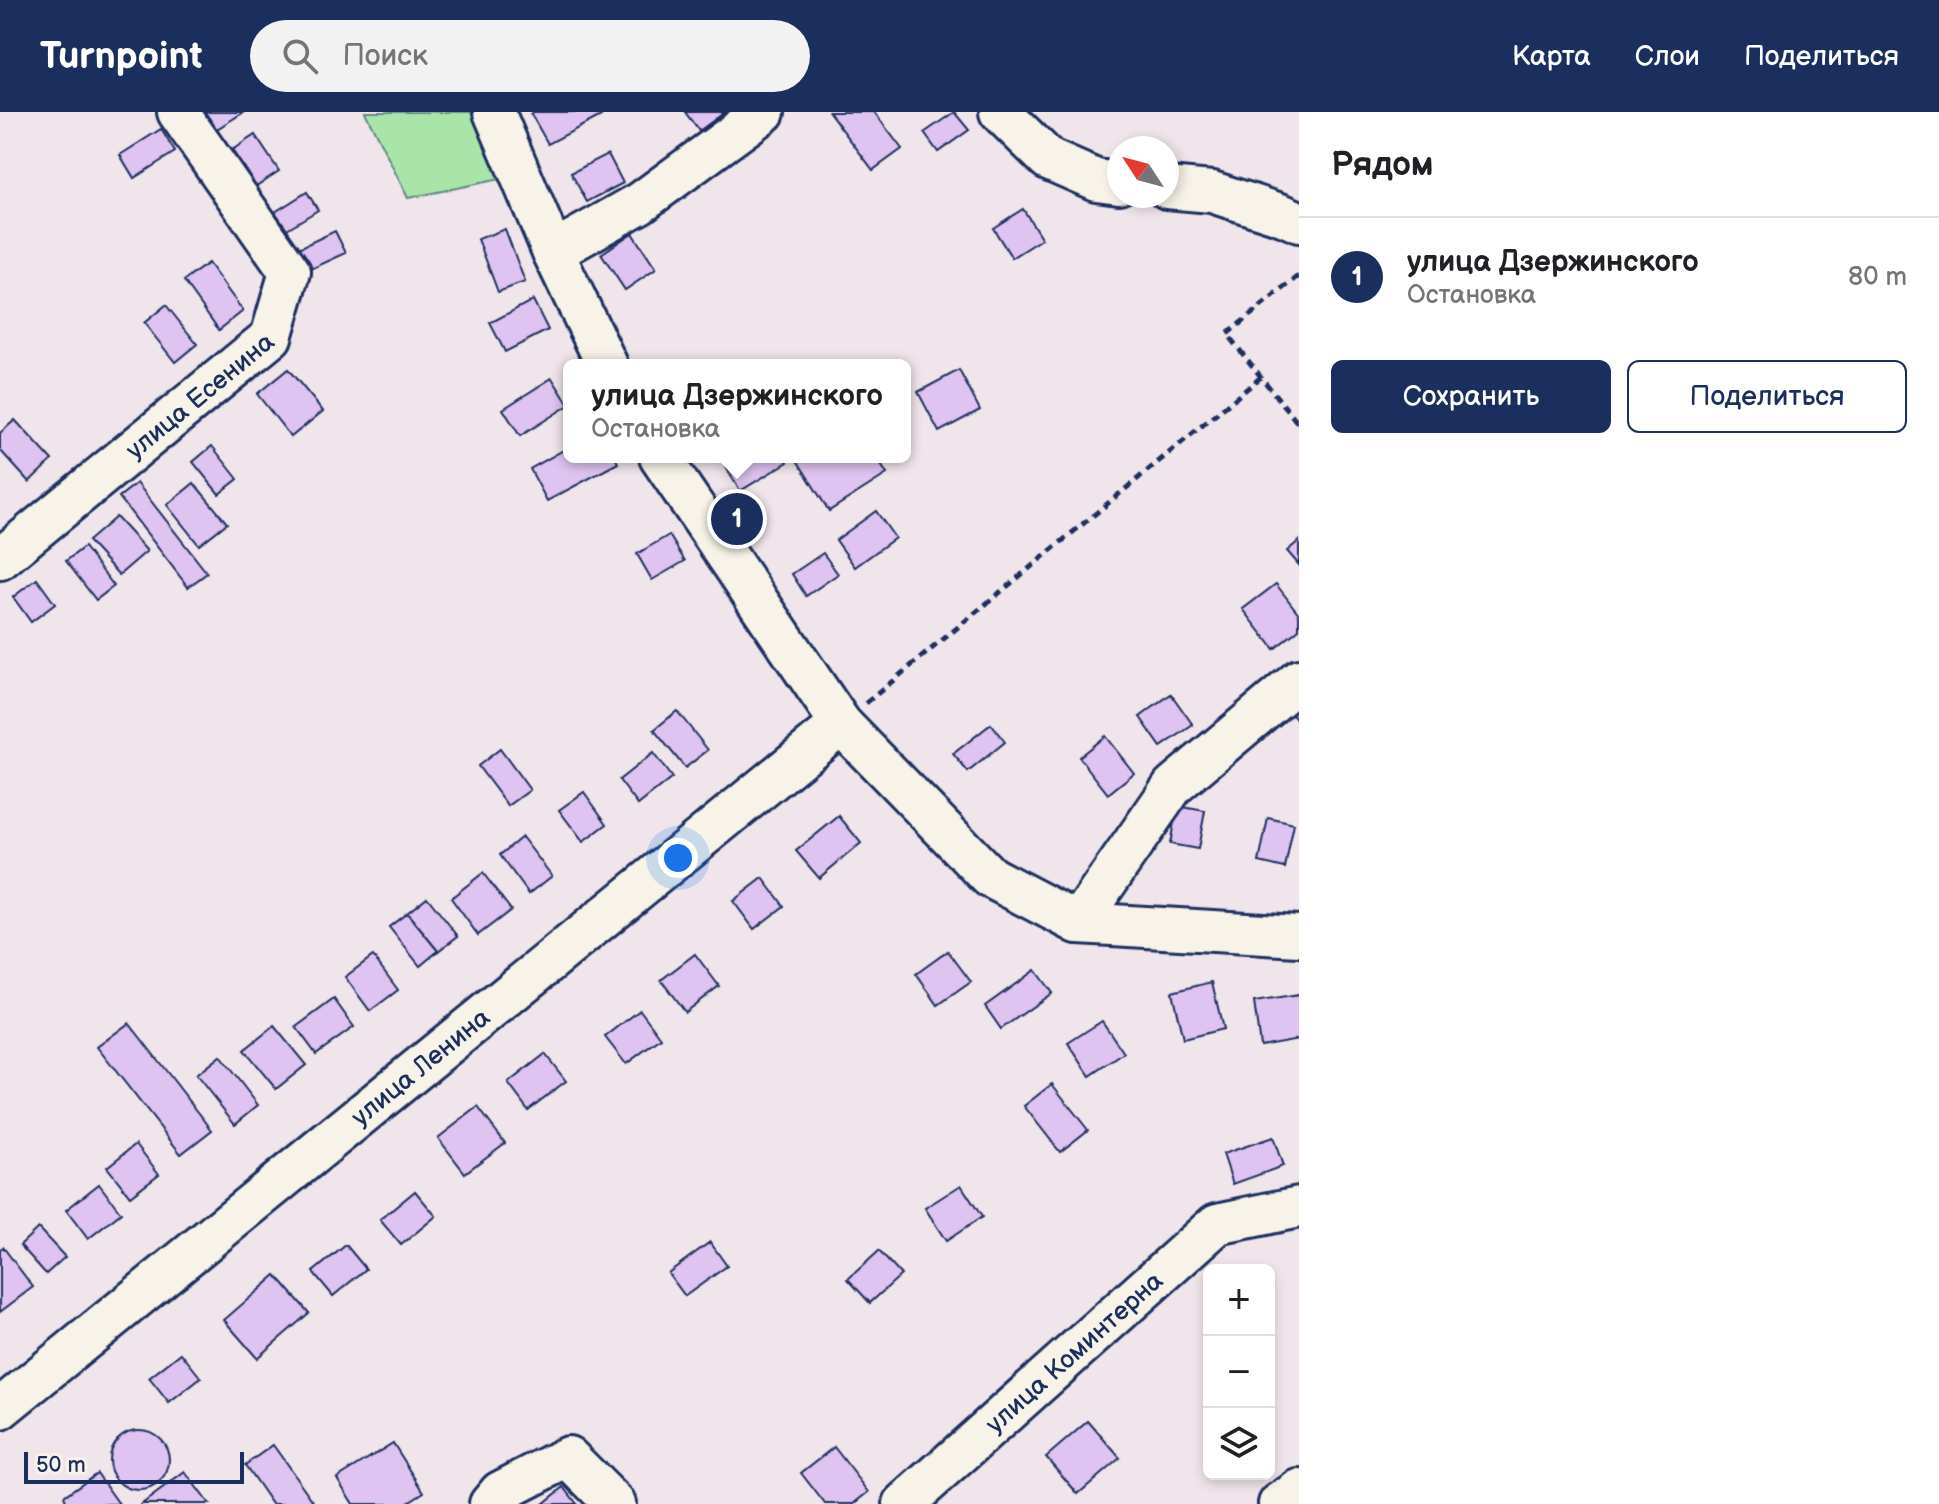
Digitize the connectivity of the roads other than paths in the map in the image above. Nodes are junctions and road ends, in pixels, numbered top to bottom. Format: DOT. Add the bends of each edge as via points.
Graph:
graph roads {
  1 [pos="178,112"];
  2 [pos="494,112"];
  3 [pos="764,112"];
  4 [pos="1000,112"];
  5 [pos="1107,181"];
  6 [pos="1179,189"];
  7 [pos="1299,222"];
  8 [pos="553,252"];
  9 [pos="604,359"];
  10 [pos="664,463"];
  11 [pos="0,559"];
  12 [pos="1299,680"];
  13 [pos="841,724"];
  14 [pos="1078,923"];
  15 [pos="1299,936"];
  16 [pos="1299,1207"];
  17 [pos="0,1409"];
  18 [pos="1299,1490"];
  19 [pos="490,1504"];
  20 [pos="615,1504"];
  21 [pos="904,1504"];
  22 [pos="1279,1504"];
  1 -- 11 [label="street, улица Есенина" via="290,272 271,337"];
  2 -- 8 [label="street"];
  3 -- 8 [label="street" via="640,203"];
  4 -- 5 [label="street" via="1048,159"];
  6 -- 7 [label="street" via="1212,192"];
  8 -- 9 [label="street"];
  10 -- 13 [label="street"];
  12 -- 14 [label="street" via="1173,786"];
  13 -- 14 [label="street" via="990,877"];
  13 -- 17 [label="street, улица Ленина"];
  14 -- 15 [label="street"];
  16 -- 21 [label="street, улица Коминтерна" via="1217,1224"];
  18 -- 22 [label="street"];
  19 -- 20 [label="street" via="500,1492 568,1457"];
}
